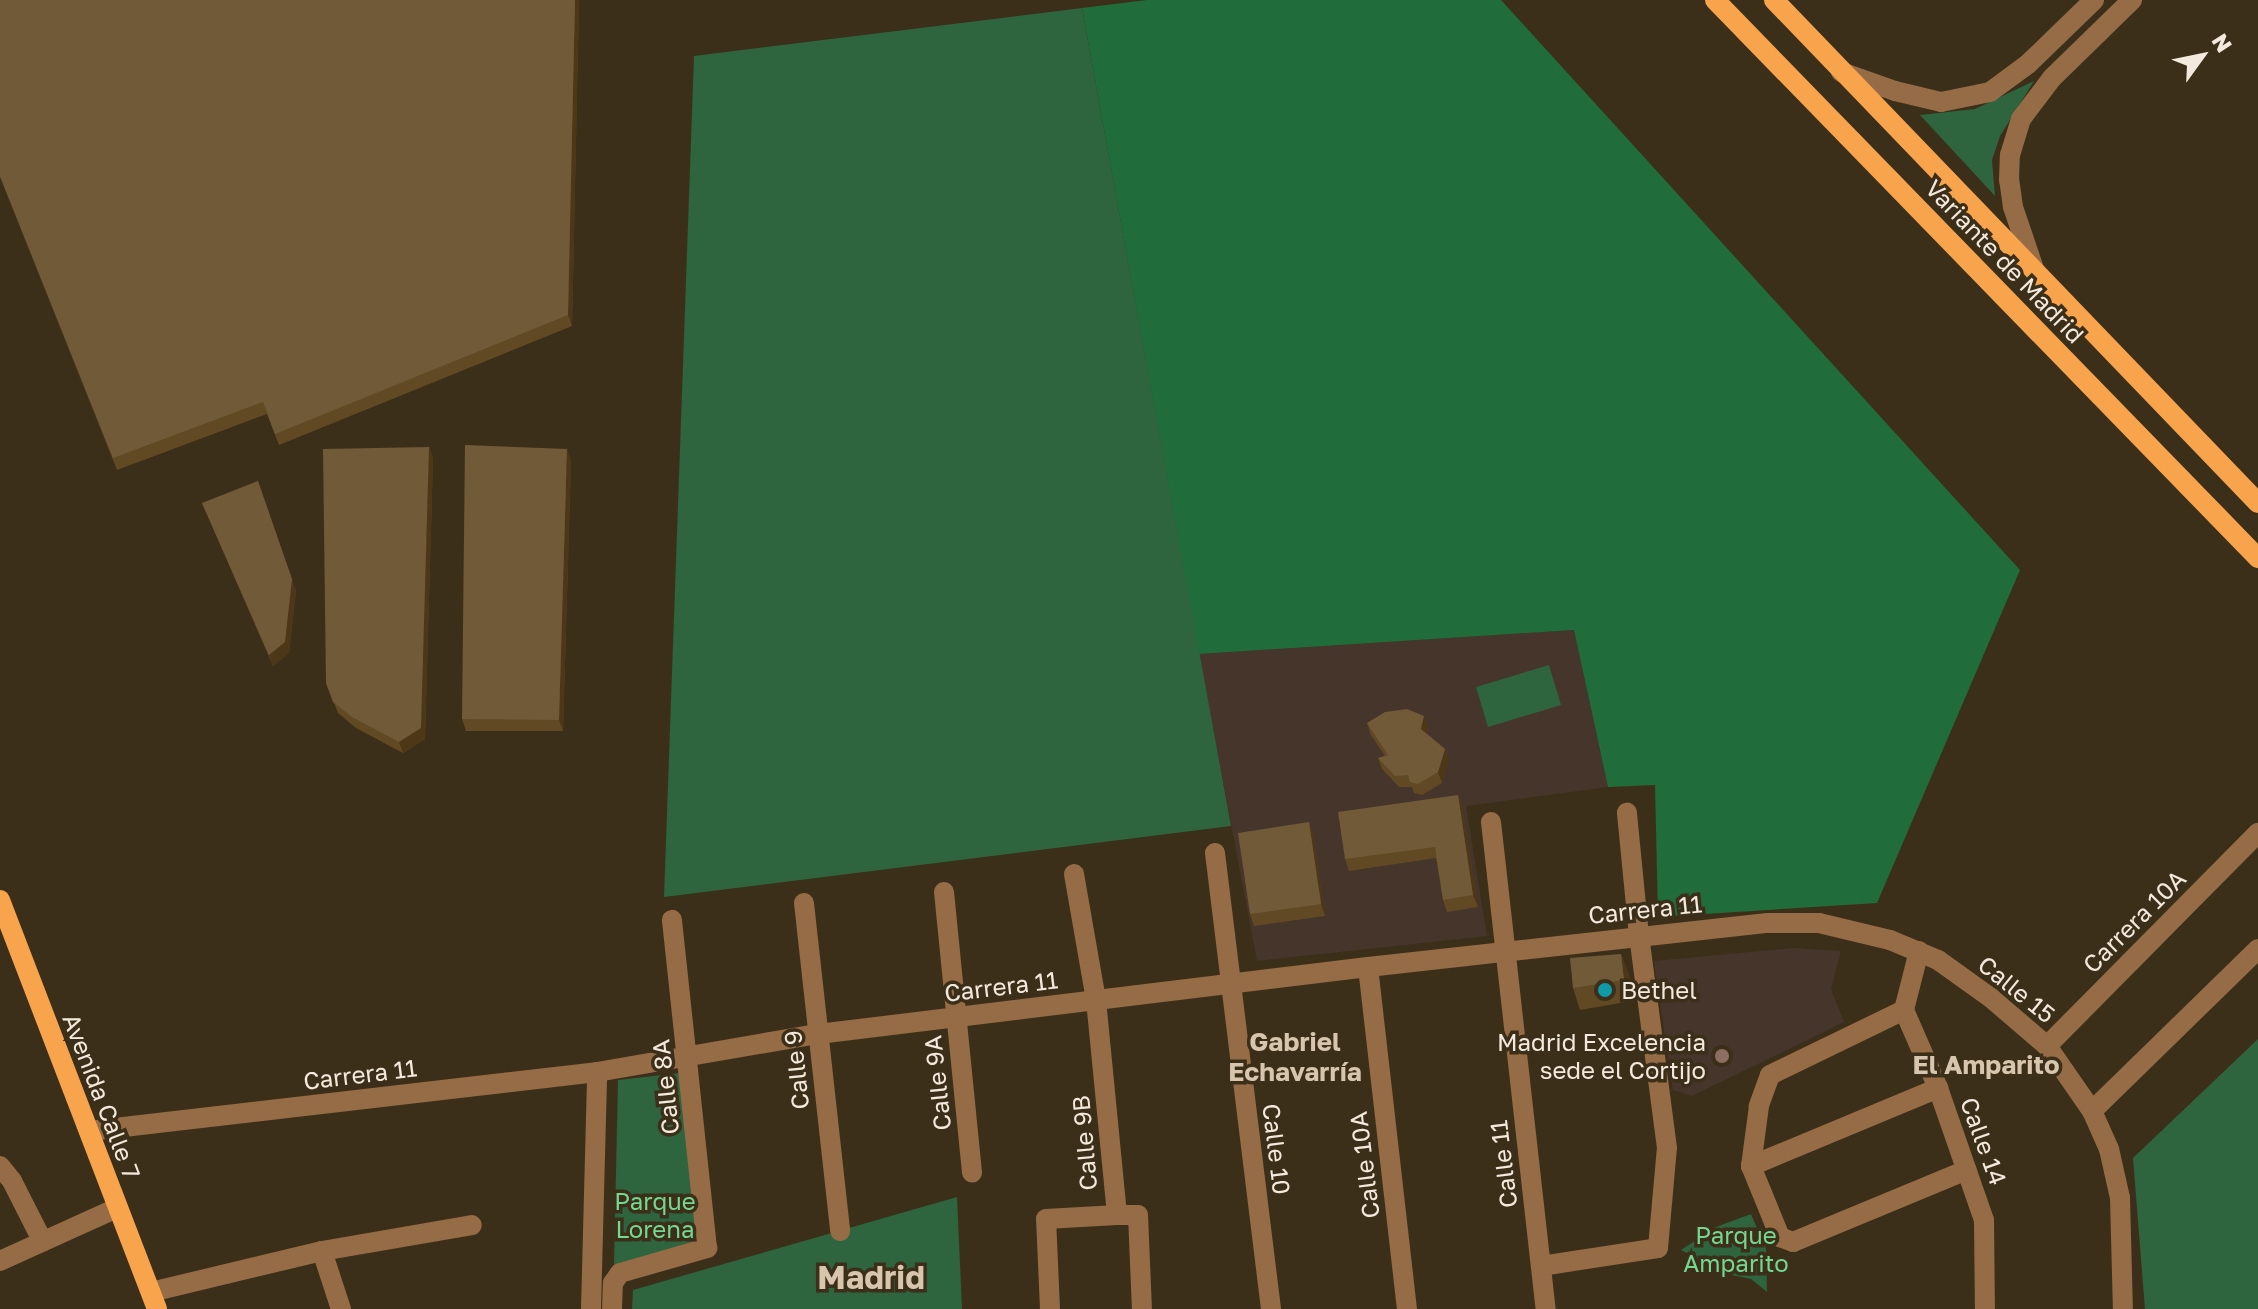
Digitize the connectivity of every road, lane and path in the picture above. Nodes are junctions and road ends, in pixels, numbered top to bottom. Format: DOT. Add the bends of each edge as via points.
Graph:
graph roads {
  1 [pos="1715,0"];
  2 [pos="1774,0"];
  3 [pos="2094,0"];
  4 [pos="2132,0"];
  5 [pos="1841,72"];
  6 [pos="2035,272"];
  7 [pos="2258,503"];
  8 [pos="2258,558"];
  9 [pos="1627,813"];
  10 [pos="1491,822"];
  11 [pos="2258,833"];
  12 [pos="1215,853"];
  13 [pos="1074,874"];
  14 [pos="944,892"];
  15 [pos="0,900"];
  16 [pos="804,903"];
  17 [pos="672,920"];
  18 [pos="1639,936"];
  19 [pos="2258,949"];
  20 [pos="1504,951"];
  21 [pos="1919,951"];
  22 [pos="1368,967"];
  23 [pos="1230,984"];
  24 [pos="1096,1000"];
  25 [pos="1904,1010"];
  26 [pos="957,1018"];
  27 [pos="818,1034"];
  28 [pos="2047,1046"];
  29 [pos="689,1058"];
  30 [pos="597,1072"];
  31 [pos="1938,1088"];
  32 [pos="2092,1111"];
  33 [pos="89,1131"];
  34 [pos="0,1166"];
  35 [pos="1751,1166"];
  36 [pos="1967,1170"];
  37 [pos="972,1173"];
  38 [pos="117,1208"];
  39 [pos="1117,1215"];
  40 [pos="472,1225"];
  41 [pos="840,1231"];
  42 [pos="43,1242"];
  43 [pos="322,1251"];
  44 [pos="0,1261"];
  45 [pos="1541,1266"];
  46 [pos="154,1301"];
  47 [pos="341,1309"];
  48 [pos="591,1309"];
  49 [pos="612,1309"];
  50 [pos="1050,1309"];
  51 [pos="1142,1309"];
  52 [pos="1271,1309"];
  53 [pos="1407,1309"];
  54 [pos="1546,1309"];
  55 [pos="1985,1309"];
  56 [pos="2123,1309"];
  1 -- 8 [label="main road, Variante de Madrid"];
  2 -- 5 [label="main road, Variante de Madrid"];
  3 -- 5 [label="street" via="2028,64 1990,92 1941,102"];
  4 -- 6 [label="street" via="2052,78 2021,119 2009,180"];
  5 -- 6 [label="main road, Variante de Madrid"];
  6 -- 7 [label="main road, Variante de Madrid"];
  9 -- 18 [label="street"];
  10 -- 20 [label="street, Calle 11"];
  11 -- 28 [label="street, Carrera 10A"];
  12 -- 23 [label="street, Calle 10"];
  13 -- 24 [label="street, Calle 9B"];
  14 -- 26 [label="street, Calle 9A"];
  15 -- 33 [label="main road, Avenida Calle 7"];
  16 -- 27 [label="street, Calle 9"];
  17 -- 29 [label="street, Calle 8A"];
  18 -- 20 [label="street, Carrera 11"];
  18 -- 21 [label="street, Carrera 11" via="1819,923"];
  18 -- 45 [label="street" via="1667,1148 1658,1248"];
  19 -- 32 [label="street"];
  20 -- 22 [label="street, Carrera 11"];
  20 -- 45 [label="street, Calle 11"];
  21 -- 25 [label="street"];
  21 -- 28 [label="street, Calle 15" via="1991,998"];
  22 -- 23 [label="street, Carrera 11"];
  22 -- 53 [label="street, Calle 10A"];
  23 -- 24 [label="street, Carrera 11"];
  23 -- 52 [label="street, Calle 10"];
  24 -- 26 [label="street, Carrera 11"];
  24 -- 39 [label="street, Calle 9B"];
  25 -- 31 [label="street, Calle 14"];
  25 -- 35 [label="street" via="1770,1075 1756,1117"];
  26 -- 27 [label="street, Carrera 11"];
  26 -- 37 [label="street, Calle 9A"];
  27 -- 29 [label="street, Carrera 11"];
  27 -- 41 [label="street, Calle 9"];
  28 -- 32 [label="street, Calle 15"];
  29 -- 30 [label="street, Carrera 11"];
  29 -- 49 [label="street, Calle 8A" via="707,1248 620,1273 613,1283"];
  30 -- 33 [label="street, Carrera 11"];
  30 -- 48 [label="street"];
  31 -- 35 [label="street"];
  31 -- 36 [label="street, Calle 14"];
  32 -- 56 [label="street, Calle 15" via="2109,1149 2120,1198"];
  33 -- 38 [label="main road, Avenida Calle 7"];
  34 -- 42 [label="street"];
  35 -- 36 [label="street" via="1780,1237 1793,1242"];
  36 -- 55 [label="street, Calle 14" via="1984,1220"];
  38 -- 42 [label="street"];
  38 -- 46 [label="main road, Avenida Calle 7"];
  39 -- 50 [label="street" via="1046,1219"];
  39 -- 51 [label="street, Calle 9B" via="1138,1215"];
  40 -- 43 [label="street"];
  42 -- 44 [label="street"];
  43 -- 46 [label="street"];
  43 -- 47 [label="street"];
  45 -- 54 [label="street, Calle 11"];
}
